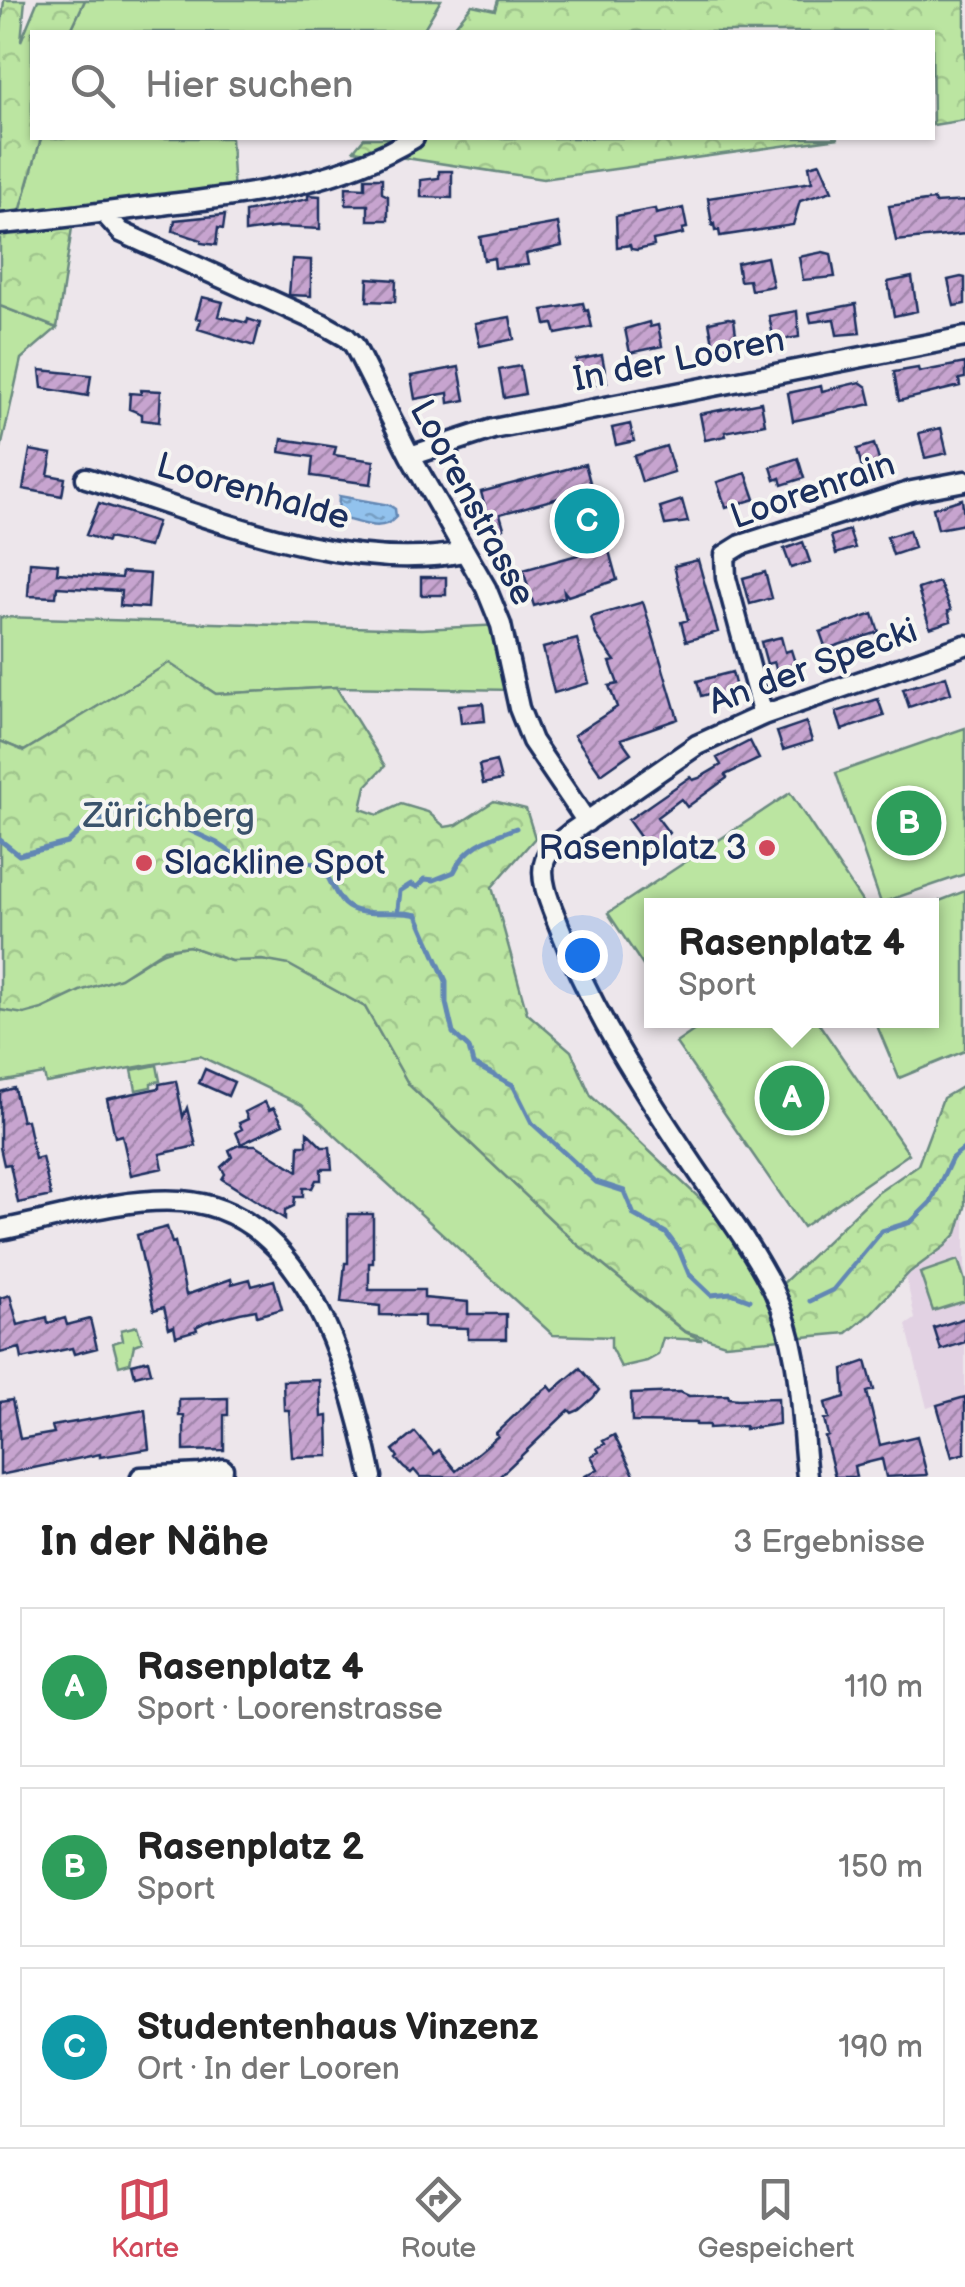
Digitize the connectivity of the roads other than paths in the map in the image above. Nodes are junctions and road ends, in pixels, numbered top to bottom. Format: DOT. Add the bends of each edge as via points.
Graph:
graph roads {
  1 [pos="411,140"];
  2 [pos="104,212"];
  3 [pos="0,224"];
  4 [pos="965,338"];
  5 [pos="410,456"];
  6 [pos="86,478"];
  7 [pos="965,481"];
  8 [pos="464,552"];
  9 [pos="965,645"];
  10 [pos="763,714"];
  11 [pos="587,822"];
  12 [pos="0,1230"];
  13 [pos="223,1469"];
  14 [pos="141,1477"];
  15 [pos="372,1477"];
  16 [pos="808,1477"];
  1 -- 2 [label="street" via="318,181"];
  2 -- 3 [label="street"];
  2 -- 5 [label="street, Loorenstrasse" via="121,232 346,336"];
  4 -- 5 [label="street, In der Looren" via="493,429"];
  5 -- 8 [label="street, Loorenstrasse"];
  6 -- 8 [label="street, Loorenhalde" via="310,548 430,559"];
  7 -- 10 [label="street, Loorenrain" via="912,491 741,545 725,556"];
  8 -- 11 [label="street, Loorenstrasse" via="502,626 524,724"];
  9 -- 10 [label="street, An der Specki"];
  10 -- 11 [label="street, An der Specki" via="698,745"];
  11 -- 16 [label="street" via="545,860 542,874 554,912 592,1004 628,1068 774,1292 793,1347"];
  12 -- 15 [label="street" via="172,1201 202,1204 256,1228 281,1250 308,1290 338,1355"];
  13 -- 14 [label="street"];
}
